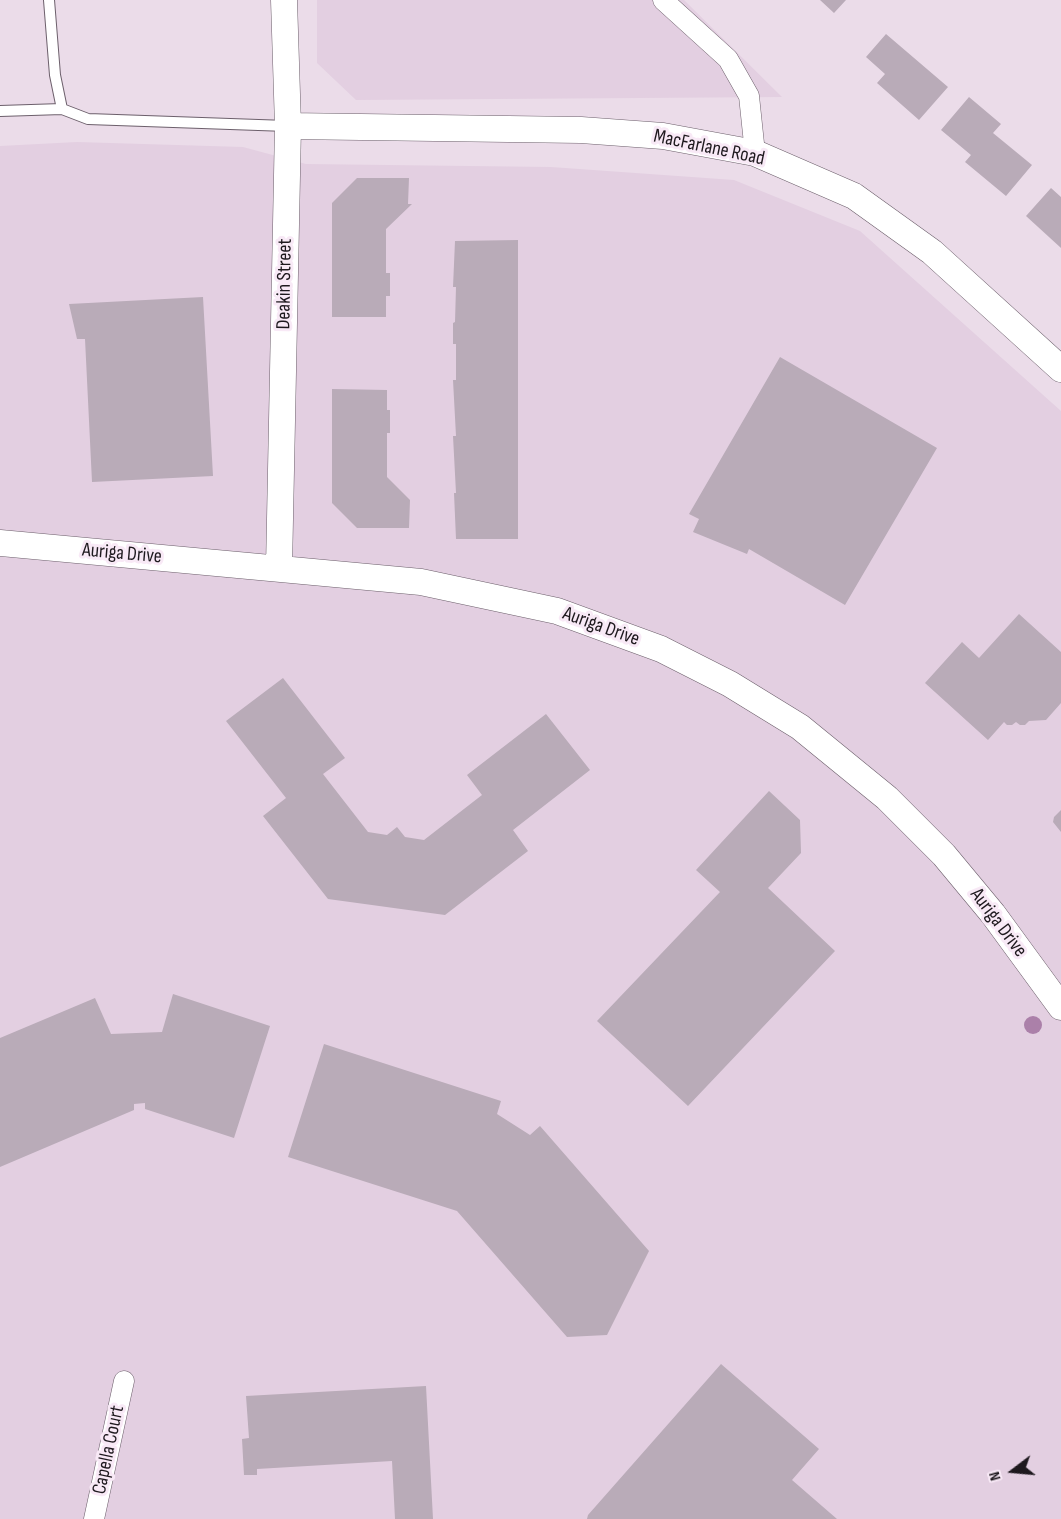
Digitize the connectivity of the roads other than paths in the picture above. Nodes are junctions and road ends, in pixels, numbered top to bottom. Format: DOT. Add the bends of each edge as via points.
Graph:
graph roads {
  1 [pos="49,0"];
  2 [pos="284,0"];
  3 [pos="663,0"];
  4 [pos="62,109"];
  5 [pos="0,111"];
  6 [pos="288,126"];
  7 [pos="755,153"];
  8 [pos="1061,369"];
  9 [pos="0,543"];
  10 [pos="279,568"];
  11 [pos="1061,1007"];
  12 [pos="124,1381"];
  13 [pos="94,1519"];
  1 -- 4 [label="lane"];
  2 -- 6 [label="street, Deakin Street"];
  3 -- 7 [label="street" via="728,59 749,96"];
  4 -- 5 [label="lane"];
  4 -- 6 [label="lane" via="88,119"];
  6 -- 7 [label="street, MacFarlane Road" via="581,130 663,136"];
  6 -- 10 [label="street, Deakin Street"];
  7 -- 8 [label="street, MacFarlane Road" via="854,196 932,252"];
  9 -- 10 [label="street, Auriga Drive"];
  10 -- 11 [label="street, Auriga Drive" via="421,582 557,611 661,649 730,684 800,727 887,798 945,855"];
  12 -- 13 [label="street, Capella Court"];
}
